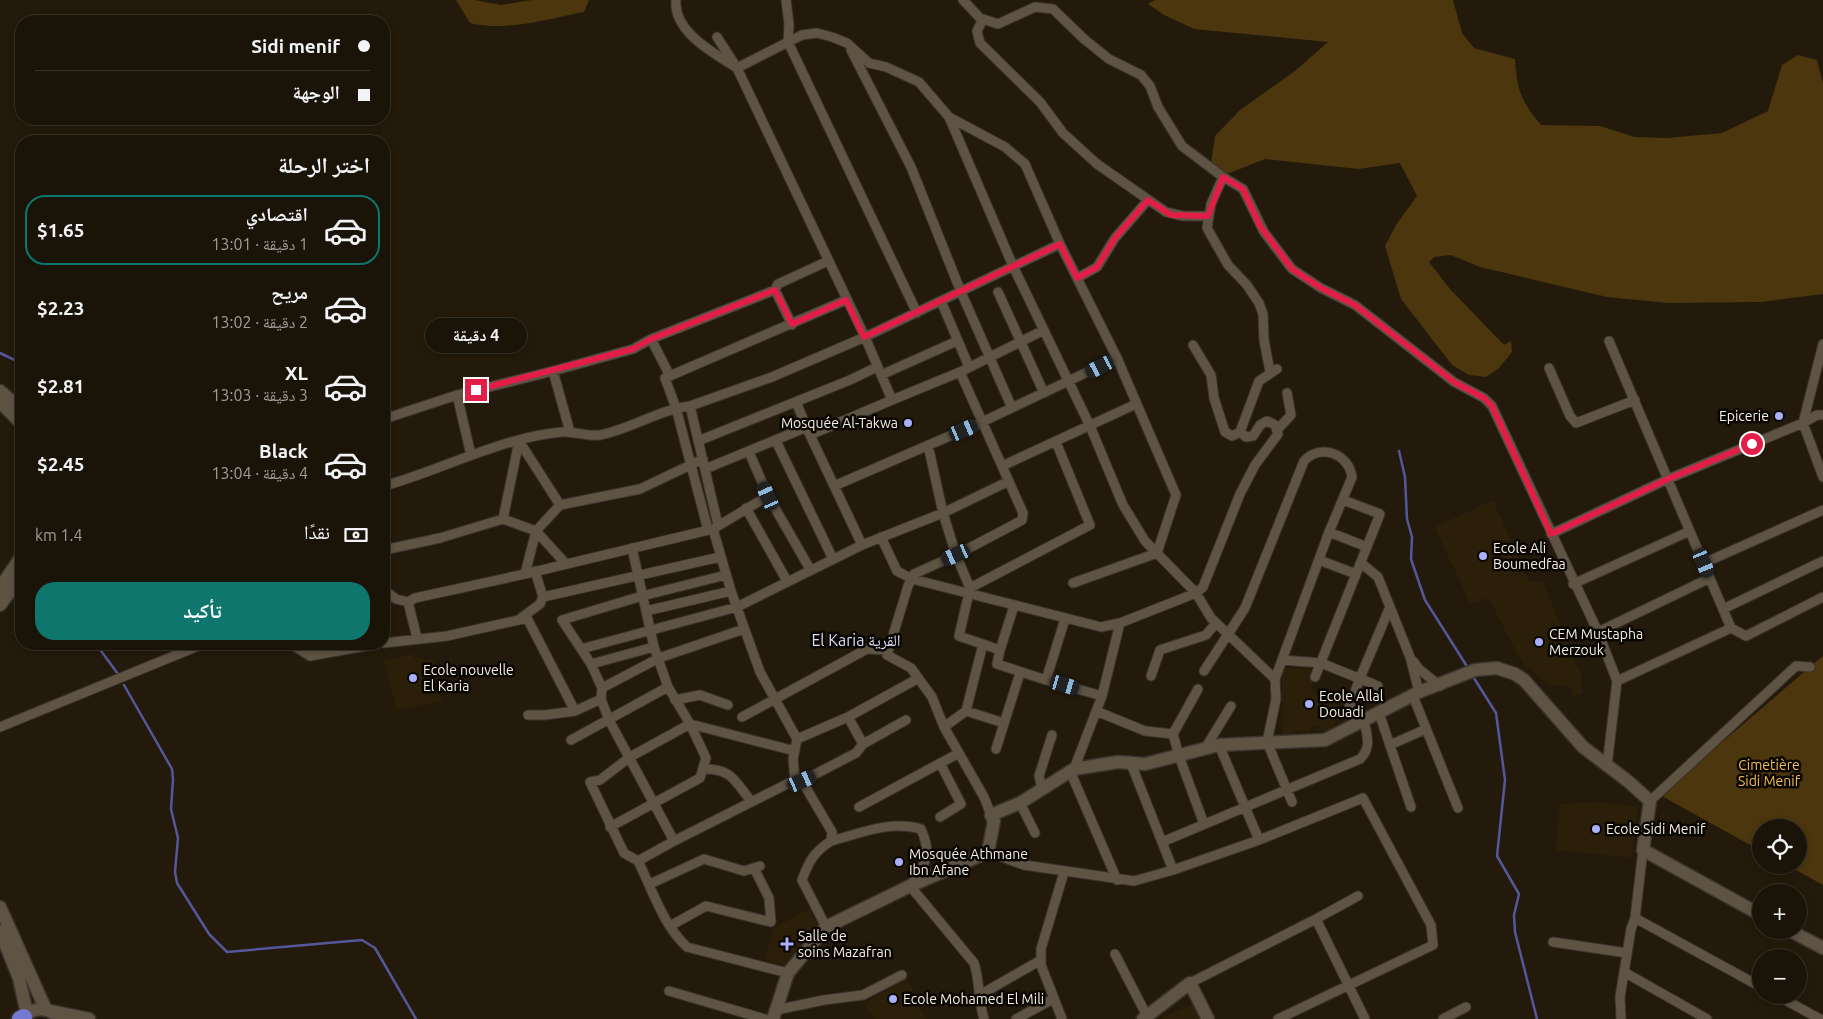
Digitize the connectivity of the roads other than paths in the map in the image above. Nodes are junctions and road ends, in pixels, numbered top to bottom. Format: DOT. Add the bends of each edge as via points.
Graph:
graph roads {
  1 [pos="676,0"];
  2 [pos="786,0"];
  3 [pos="793,0"];
  4 [pos="963,0"];
  5 [pos="788,13"];
  6 [pos="983,19"];
  7 [pos="716,37"];
  8 [pos="788,42"];
  9 [pos="847,43"];
  10 [pos="737,68"];
  11 [pos="949,117"];
  12 [pos="1223,177"];
  13 [pos="1148,200"];
  14 [pos="1208,216"];
  15 [pos="1060,244"];
  16 [pos="828,261"];
  17 [pos="1013,266"];
  18 [pos="1077,278"];
  19 [pos="775,290"];
  20 [pos="961,292"];
  21 [pos="998,292"];
  22 [pos="846,300"];
  23 [pos="940,301"];
  24 [pos="917,313"];
  25 [pos="792,324"];
  26 [pos="1044,330"];
  27 [pos="864,337"];
  28 [pos="651,339"];
  29 [pos="957,341"];
  30 [pos="1609,341"];
  31 [pos="1019,342"];
  32 [pos="1823,344"];
  33 [pos="1193,345"];
  34 [pos="988,357"];
  35 [pos="1117,358"];
  36 [pos="1549,368"];
  37 [pos="965,370"];
  38 [pos="553,371"];
  39 [pos="879,371"];
  40 [pos="670,376"];
  41 [pos="1819,376"];
  42 [pos="1068,383"];
  43 [pos="0,391"];
  44 [pos="1044,393"];
  45 [pos="1287,393"];
  46 [pos="457,395"];
  47 [pos="892,400"];
  48 [pos="1634,400"];
  49 [pos="0,402"];
  50 [pos="796,402"];
  51 [pos="15,404"];
  52 [pos="1136,404"];
  53 [pos="690,406"];
  54 [pos="1012,408"];
  55 [pos="676,409"];
  56 [pos="1823,415"];
  57 [pos="15,416"];
  58 [pos="390,417"];
  59 [pos="982,422"];
  60 [pos="1803,423"];
  61 [pos="1090,426"];
  62 [pos="1278,429"];
  63 [pos="808,431"];
  64 [pos="570,432"];
  65 [pos="1240,432"];
  66 [pos="519,441"];
  67 [pos="698,441"];
  68 [pos="776,441"];
  69 [pos="1056,442"];
  70 [pos="928,445"];
  71 [pos="749,452"];
  72 [pos="472,455"];
  73 [pos="703,459"];
  74 [pos="691,464"];
  75 [pos="1002,466"];
  76 [pos="705,469"];
  77 [pos="1823,477"];
  78 [pos="1668,479"];
  79 [pos="1009,482"];
  80 [pos="390,484"];
  81 [pos="834,486"];
  82 [pos="768,496"];
  83 [pos="1343,500"];
  84 [pos="560,505"];
  85 [pos="746,508"];
  86 [pos="1823,510"];
  87 [pos="943,513"];
  88 [pos="503,519"];
  89 [pos="713,528"];
  90 [pos="536,531"];
  91 [pos="1690,531"];
  92 [pos="1329,532"];
  93 [pos="1551,534"];
  94 [pos="881,537"];
  95 [pos="862,545"];
  96 [pos="1367,547"];
  97 [pos="632,548"];
  98 [pos="390,549"];
  99 [pos="1157,553"];
  100 [pos="956,555"];
  101 [pos="720,557"];
  102 [pos="833,559"];
  103 [pos="1319,560"];
  104 [pos="1823,561"];
  105 [pos="1360,563"];
  106 [pos="1704,563"];
  107 [pos="566,564"];
  108 [pos="15,565"];
  109 [pos="810,569"];
  110 [pos="535,571"];
  111 [pos="525,574"];
  112 [pos="1356,574"];
  113 [pos="638,575"];
  114 [pos="726,575"];
  115 [pos="1710,578"];
  116 [pos="912,579"];
  117 [pos="787,581"];
  118 [pos="1073,583"];
  119 [pos="1573,584"];
  120 [pos="15,585"];
  121 [pos="0,588"];
  122 [pos="731,591"];
  123 [pos="970,591"];
  124 [pos="1196,593"];
  125 [pos="390,594"];
  126 [pos="642,596"];
  127 [pos="543,597"];
  128 [pos="1823,597"];
  129 [pos="408,602"];
  130 [pos="0,605"];
  131 [pos="1014,606"];
  132 [pos="737,607"];
  133 [pos="1390,607"];
  134 [pos="1723,609"];
  135 [pos="646,611"];
  136 [pos="522,618"];
  137 [pos="1065,619"];
  138 [pos="1120,623"];
  139 [pos="1216,623"];
  140 [pos="650,628"];
  141 [pos="1731,628"];
  142 [pos="744,629"];
  143 [pos="1598,632"];
  144 [pos="1229,636"];
  145 [pos="417,638"];
  146 [pos="390,642"];
  147 [pos="983,644"];
  148 [pos="654,647"];
  149 [pos="581,649"];
  150 [pos="188,650"];
  151 [pos="300,650"];
  152 [pos="344,650"];
  153 [pos="888,650"];
  154 [pos="1000,650"];
  155 [pos="1410,657"];
  156 [pos="659,658"];
  157 [pos="1282,660"];
  158 [pos="1321,663"];
  159 [pos="590,664"];
  160 [pos="1810,667"];
  161 [pos="1204,671"];
  162 [pos="1020,673"];
  163 [pos="1150,676"];
  164 [pos="1315,677"];
  165 [pos="1360,678"];
  166 [pos="917,679"];
  167 [pos="1275,679"];
  168 [pos="1046,680"];
  169 [pos="1617,681"];
  170 [pos="1378,686"];
  171 [pos="1440,686"];
  172 [pos="668,687"];
  173 [pos="602,688"];
  174 [pos="1198,689"];
  175 [pos="1416,694"];
  176 [pos="1102,696"];
  177 [pos="601,699"];
  178 [pos="775,699"];
  179 [pos="675,700"];
  180 [pos="728,705"];
  181 [pos="1231,706"];
  182 [pos="575,711"];
  183 [pos="966,711"];
  184 [pos="1096,711"];
  185 [pos="1379,713"];
  186 [pos="528,715"];
  187 [pos="742,716"];
  188 [pos="848,717"];
  189 [pos="609,720"];
  190 [pos="906,720"];
  191 [pos="1362,721"];
  192 [pos="1004,723"];
  193 [pos="690,724"];
  194 [pos="0,727"];
  195 [pos="944,727"];
  196 [pos="1426,729"];
  197 [pos="1174,734"];
  198 [pos="1052,735"];
  199 [pos="797,739"];
  200 [pos="571,740"];
  201 [pos="1267,742"];
  202 [pos="863,744"];
  203 [pos="1390,745"];
  204 [pos="1213,746"];
  205 [pos="996,749"];
  206 [pos="795,751"];
  207 [pos="960,753"];
  208 [pos="1179,756"];
  209 [pos="630,758"];
  210 [pos="706,758"];
  211 [pos="1130,761"];
  212 [pos="940,763"];
  213 [pos="1607,766"];
  214 [pos="703,769"];
  215 [pos="715,769"];
  216 [pos="1072,770"];
  217 [pos="799,781"];
  218 [pos="1042,788"];
  219 [pos="1286,790"];
  220 [pos="1650,801"];
  221 [pos="751,802"];
  222 [pos="1292,802"];
  223 [pos="654,803"];
  224 [pos="1020,803"];
  225 [pos="859,807"];
  226 [pos="1411,807"];
  227 [pos="1244,808"];
  228 [pos="1458,808"];
  229 [pos="991,815"];
  230 [pos="940,818"];
  231 [pos="1204,824"];
  232 [pos="610,827"];
  233 [pos="1035,833"];
  234 [pos="1259,840"];
  235 [pos="674,841"];
  236 [pos="831,841"];
  237 [pos="1162,842"];
  238 [pos="1643,850"];
  239 [pos="988,852"];
  240 [pos="638,861"];
  241 [pos="1173,870"];
  242 [pos="1064,872"];
  243 [pos="1117,880"];
  244 [pos="650,884"];
  245 [pos="910,886"];
  246 [pos="1358,896"];
  247 [pos="0,907"];
  248 [pos="1752,910"];
  249 [pos="1316,918"];
  250 [pos="1635,918"];
  251 [pos="670,926"];
  252 [pos="826,927"];
  253 [pos="0,931"];
  254 [pos="1806,939"];
  255 [pos="1553,942"];
  256 [pos="1823,948"];
  257 [pos="1627,953"];
  258 [pos="1115,954"];
  259 [pos="1041,960"];
  260 [pos="788,972"];
  261 [pos="1624,972"];
  262 [pos="902,974"];
  263 [pos="1752,982"];
  264 [pos="1190,983"];
  265 [pos="1347,984"];
  266 [pos="669,991"];
  267 [pos="978,996"];
  268 [pos="1053,999"];
  269 [pos="1792,1004"];
  270 [pos="1466,1007"];
  271 [pos="48,1010"];
  272 [pos="774,1014"];
  273 [pos="23,1017"];
  274 [pos="1145,1018"];
  275 [pos="60,1019"];
  276 [pos="89,1019"];
  277 [pos="765,1019"];
  278 [pos="984,1019"];
  279 [pos="1016,1019"];
  280 [pos="1062,1019"];
  281 [pos="1208,1019"];
  282 [pos="1278,1019"];
  283 [pos="1365,1019"];
  284 [pos="1443,1019"];
  285 [pos="1620,1019"];
  286 [pos="1707,1019"];
  287 [pos="1820,1019"];
  1 -- 10 [label="street" via="675,10 689,32"];
  2 -- 5 [label="street"];
  3 -- 5 [label="street"];
  4 -- 6 [label="street"];
  5 -- 8 [label="street"];
  6 -- 12 [label="street" via="998,24 1035,7 1059,13 1109,59 1141,74 1182,146"];
  6 -- 13 [label="street" via="978,31 980,43 1096,164"];
  7 -- 10 [label="street"];
  8 -- 9 [label="street" via="802,35 817,33"];
  8 -- 10 [label="street"];
  8 -- 24 [label="street"];
  9 -- 11 [label="street" via="869,63 920,82"];
  9 -- 20 [label="street" via="911,168"];
  10 -- 16 [label="street"];
  11 -- 15 [label="street" via="1005,147 1025,164"];
  11 -- 17 [label="street"];
  12 -- 14 [label="street"];
  12 -- 93 [label="street" via="1243,189 1260,226 1292,269 1355,305 1454,382 1492,406"];
  13 -- 14 [label="street" via="1171,215"];
  13 -- 18 [label="street" via="1115,238 1097,267"];
  14 -- 65 [label="street" via="1207,228 1228,265 1247,285 1261,307 1264,340 1274,371 1263,376 1256,386"];
  15 -- 17 [label="street"];
  15 -- 18 [label="street"];
  16 -- 19 [label="street" via="778,284"];
  16 -- 22 [label="street"];
  17 -- 20 [label="street"];
  17 -- 26 [label="street"];
  18 -- 35 [label="street"];
  19 -- 25 [label="street"];
  19 -- 28 [label="street"];
  20 -- 23 [label="street"];
  20 -- 34 [label="street"];
  21 -- 31 [label="street"];
  22 -- 25 [label="street"];
  22 -- 27 [label="street"];
  23 -- 24 [label="street"];
  23 -- 29 [label="street"];
  24 -- 27 [label="street"];
  25 -- 40 [label="street"];
  26 -- 31 [label="street"];
  26 -- 42 [label="street"];
  27 -- 39 [label="street"];
  27 -- 53 [label="street" via="772,377"];
  28 -- 38 [label="street" via="633,349"];
  28 -- 40 [label="street"];
  29 -- 37 [label="street"];
  29 -- 39 [label="street"];
  30 -- 48 [label="street"];
  31 -- 34 [label="street"];
  31 -- 44 [label="street"];
  32 -- 41 [label="street"];
  33 -- 65 [label="street" via="1211,375 1214,398 1225,432 1232,436"];
  34 -- 37 [label="street"];
  34 -- 54 [label="street"];
  35 -- 42 [label="street"];
  35 -- 52 [label="street"];
  36 -- 48 [label="street" via="1576,423"];
  37 -- 47 [label="street"];
  37 -- 59 [label="street"];
  38 -- 46 [label="street"];
  38 -- 64 [label="street"];
  39 -- 47 [label="street"];
  39 -- 50 [label="street"];
  40 -- 55 [label="street" via="665,378"];
  41 -- 60 [label="street"];
  42 -- 44 [label="street"];
  42 -- 61 [label="street"];
  43 -- 51 [label="street"];
  44 -- 54 [label="street"];
  45 -- 62 [label="street" via="1291,414"];
  46 -- 58 [label="street"];
  46 -- 72 [label="street"];
  47 -- 63 [label="street"];
  48 -- 78 [label="street"];
  49 -- 57 [label="street"];
  50 -- 63 [label="street"];
  50 -- 67 [label="street"];
  52 -- 61 [label="street"];
  52 -- 99 [label="street" via="1176,495"];
  53 -- 55 [label="street"];
  53 -- 67 [label="street"];
  54 -- 59 [label="street"];
  55 -- 64 [label="street" via="598,436"];
  55 -- 74 [label="street"];
  56 -- 60 [label="street"];
  59 -- 70 [label="street"];
  59 -- 75 [label="street"];
  60 -- 77 [label="street"];
  60 -- 78 [label="street"];
  61 -- 69 [label="street"];
  61 -- 99 [label="street" via="1123,505 1145,541"];
  62 -- 65 [label="street" via="1267,421 1253,436 1246,437"];
  62 -- 124 [label="street" via="1276,438 1255,465 1240,494 1203,587"];
  63 -- 68 [label="street"];
  63 -- 81 [label="street"];
  64 -- 66 [label="street"];
  66 -- 72 [label="street"];
  66 -- 84 [label="street"];
  66 -- 88 [label="street"];
  67 -- 73 [label="street"];
  68 -- 71 [label="street"];
  68 -- 102 [label="street"];
  69 -- 75 [label="street"];
  69 -- 123 [label="street" via="1090,525"];
  70 -- 81 [label="street"];
  70 -- 87 [label="street"];
  71 -- 76 [label="street"];
  71 -- 82 [label="street"];
  72 -- 80 [label="street"];
  73 -- 74 [label="street"];
  73 -- 76 [label="street"];
  74 -- 84 [label="street" via="640,489"];
  74 -- 89 [label="street"];
  75 -- 79 [label="street"];
  76 -- 89 [label="street"];
  78 -- 91 [label="street"];
  78 -- 93 [label="street"];
  79 -- 87 [label="street"];
  79 -- 100 [label="street" via="1023,513 1022,520"];
  81 -- 95 [label="street"];
  82 -- 85 [label="street"];
  82 -- 109 [label="street"];
  83 -- 92 [label="street"];
  83 -- 96 [label="street" via="1380,514"];
  83 -- 144 [label="street" via="1352,477 1347,461 1324,451 1309,455 1245,608"];
  84 -- 90 [label="street"];
  85 -- 89 [label="street"];
  85 -- 117 [label="street"];
  86 -- 106 [label="street"];
  87 -- 94 [label="street"];
  87 -- 100 [label="street"];
  88 -- 90 [label="street"];
  88 -- 98 [label="street"];
  89 -- 97 [label="street"];
  89 -- 101 [label="street"];
  90 -- 107 [label="street"];
  90 -- 111 [label="street"];
  91 -- 106 [label="street"];
  91 -- 119 [label="street"];
  92 -- 96 [label="street"];
  92 -- 103 [label="street"];
  93 -- 119 [label="street"];
  94 -- 95 [label="street"];
  94 -- 116 [label="street" via="897,571"];
  95 -- 102 [label="street"];
  96 -- 105 [label="street"];
  97 -- 107 [label="street"];
  97 -- 113 [label="street"];
  99 -- 118 [label="street"];
  99 -- 124 [label="street"];
  100 -- 116 [label="street" via="914,574"];
  100 -- 123 [label="street"];
  101 -- 113 [label="street"];
  101 -- 114 [label="street"];
  102 -- 109 [label="street"];
  103 -- 112 [label="street"];
  103 -- 157 [label="street"];
  104 -- 134 [label="street"];
  105 -- 112 [label="street"];
  105 -- 133 [label="street" via="1378,578"];
  106 -- 115 [label="street"];
  107 -- 110 [label="street"];
  108 -- 121 [label="street"];
  109 -- 117 [label="street"];
  110 -- 111 [label="street"];
  110 -- 127 [label="street"];
  111 -- 129 [label="street"];
  112 -- 158 [label="street"];
  113 -- 126 [label="street"];
  113 -- 127 [label="street"];
  114 -- 122 [label="street"];
  114 -- 126 [label="street"];
  115 -- 134 [label="street"];
  115 -- 143 [label="street"];
  116 -- 123 [label="street"];
  116 -- 153 [label="street"];
  117 -- 132 [label="street"];
  119 -- 143 [label="street"];
  120 -- 130 [label="street"];
  122 -- 132 [label="street"];
  122 -- 135 [label="street"];
  123 -- 131 [label="street"];
  123 -- 147 [label="street" via="959,636"];
  124 -- 138 [label="street"];
  124 -- 139 [label="street"];
  125 -- 129 [label="street"];
  126 -- 135 [label="street"];
  126 -- 149 [label="street" via="562,620"];
  127 -- 136 [label="street" via="540,604"];
  128 -- 141 [label="street" via="1746,636"];
  129 -- 145 [label="street"];
  131 -- 137 [label="street"];
  131 -- 154 [label="street"];
  132 -- 140 [label="street"];
  132 -- 142 [label="street"];
  133 -- 155 [label="street"];
  133 -- 165 [label="street"];
  134 -- 141 [label="street"];
  135 -- 140 [label="street"];
  136 -- 145 [label="street" via="447,636"];
  136 -- 182 [label="street" via="531,623"];
  137 -- 138 [label="street" via="1101,627"];
  137 -- 168 [label="street"];
  138 -- 176 [label="street"];
  139 -- 144 [label="street"];
  139 -- 163 [label="street" via="1206,635 1160,650"];
  140 -- 148 [label="street"];
  140 -- 149 [label="street"];
  141 -- 169 [label="street"];
  142 -- 156 [label="street"];
  142 -- 178 [label="street" via="760,672"];
  143 -- 169 [label="street"];
  144 -- 161 [label="street"];
  144 -- 167 [label="street"];
  145 -- 146 [label="street"];
  147 -- 154 [label="street"];
  147 -- 183 [label="street"];
  148 -- 156 [label="street"];
  148 -- 159 [label="street"];
  149 -- 159 [label="street"];
  150 -- 194 [label="street"];
  151 -- 152 [label="street" via="310,656"];
  153 -- 166 [label="street" via="886,655 911,668"];
  153 -- 178 [label="street" via="867,649"];
  154 -- 162 [label="street" via="997,664"];
  155 -- 171 [label="street"];
  155 -- 175 [label="street"];
  156 -- 172 [label="street"];
  156 -- 173 [label="street"];
  157 -- 158 [label="street"];
  157 -- 167 [label="street"];
  158 -- 164 [label="street"];
  158 -- 165 [label="street"];
  159 -- 173 [label="street"];
  160 -- 220 [label="street" via="1796,666"];
  162 -- 168 [label="street"];
  162 -- 192 [label="street"];
  165 -- 170 [label="street"];
  165 -- 191 [label="street" via="1349,708"];
  166 -- 188 [label="street"];
  166 -- 195 [label="street" via="932,697"];
  167 -- 201 [label="street" via="1276,699"];
  168 -- 176 [label="street"];
  169 -- 213 [label="street"];
  171 -- 175 [label="street"];
  171 -- 213 [label="street" via="1475,670 1497,668 1516,674 1583,747"];
  172 -- 179 [label="street"];
  172 -- 189 [label="street"];
  173 -- 177 [label="street"];
  174 -- 197 [label="street"];
  175 -- 185 [label="street"];
  175 -- 196 [label="street"];
  176 -- 184 [label="street"];
  177 -- 182 [label="street"];
  177 -- 189 [label="street"];
  178 -- 187 [label="street"];
  178 -- 199 [label="street"];
  179 -- 180 [label="street" via="700,695"];
  179 -- 193 [label="street"];
  181 -- 204 [label="street"];
  182 -- 186 [label="street"];
  183 -- 192 [label="street"];
  183 -- 195 [label="street"];
  184 -- 197 [label="street" via="1145,731"];
  184 -- 216 [label="street"];
  185 -- 191 [label="street"];
  185 -- 203 [label="street"];
  188 -- 199 [label="street"];
  188 -- 202 [label="street"];
  189 -- 200 [label="street"];
  189 -- 209 [label="street"];
  190 -- 202 [label="street"];
  191 -- 201 [label="street" via="1326,740"];
  191 -- 219 [label="street" via="1369,743 1367,752 1360,759"];
  192 -- 205 [label="street"];
  193 -- 206 [label="street"];
  193 -- 209 [label="street"];
  193 -- 210 [label="street"];
  195 -- 207 [label="street"];
  196 -- 203 [label="street"];
  196 -- 228 [label="street"];
  197 -- 208 [label="street"];
  198 -- 218 [label="street" via="1039,776"];
  199 -- 206 [label="street"];
  201 -- 204 [label="street"];
  201 -- 219 [label="street"];
  202 -- 217 [label="street" via="856,753"];
  203 -- 226 [label="street"];
  204 -- 208 [label="street"];
  204 -- 227 [label="street"];
  206 -- 217 [label="street" via="792,768"];
  207 -- 212 [label="street"];
  207 -- 229 [label="street"];
  208 -- 211 [label="street" via="1145,764"];
  208 -- 231 [label="street"];
  209 -- 223 [label="street"];
  209 -- 232 [label="street" via="600,780 590,782"];
  210 -- 214 [label="street"];
  210 -- 215 [label="street"];
  211 -- 216 [label="street"];
  211 -- 237 [label="street"];
  212 -- 225 [label="street"];
  212 -- 230 [label="street" via="961,804"];
  213 -- 220 [label="street"];
  214 -- 215 [label="street"];
  214 -- 223 [label="street" via="700,778"];
  215 -- 221 [label="street" via="731,776"];
  216 -- 218 [label="street"];
  216 -- 243 [label="street"];
  217 -- 221 [label="street"];
  217 -- 236 [label="street" via="832,832"];
  218 -- 224 [label="street"];
  219 -- 222 [label="street"];
  219 -- 227 [label="street"];
  220 -- 238 [label="street"];
  221 -- 235 [label="street"];
  223 -- 232 [label="street"];
  223 -- 235 [label="street"];
  224 -- 229 [label="street"];
  224 -- 233 [label="street"];
  227 -- 231 [label="street"];
  227 -- 234 [label="street"];
  229 -- 239 [label="street" via="994,821"];
  231 -- 237 [label="street"];
  232 -- 240 [label="street" via="624,853"];
  234 -- 241 [label="street"];
  234 -- 265 [label="street" via="1363,798 1431,925 1433,945"];
  235 -- 240 [label="street"];
  236 -- 245 [label="street" via="904,824 922,829 928,857"];
  236 -- 252 [label="street" via="817,850 802,880"];
  237 -- 241 [label="street"];
  238 -- 248 [label="street"];
  238 -- 250 [label="street"];
  239 -- 242 [label="street" via="1024,865"];
  239 -- 245 [label="street"];
  240 -- 244 [label="street"];
  241 -- 243 [label="street" via="1134,881"];
  242 -- 243 [label="street"];
  242 -- 259 [label="street" via="1041,949"];
  244 -- 251 [label="street"];
  244 -- 251 [label="street" via="704,859 744,871 757,867 769,898 771,922 706,906"];
  245 -- 252 [label="street"];
  245 -- 267 [label="street" via="974,963"];
  246 -- 249 [label="street"];
  247 -- 271 [label="street"];
  249 -- 264 [label="street"];
  249 -- 265 [label="street"];
  250 -- 257 [label="street"];
  250 -- 263 [label="street"];
  251 -- 260 [label="street" via="687,947"];
  252 -- 260 [label="street"];
  253 -- 273 [label="street" via="19,978"];
  254 -- 256 [label="street"];
  255 -- 257 [label="street"];
  257 -- 261 [label="street"];
  258 -- 274 [label="street"];
  259 -- 267 [label="street"];
  259 -- 268 [label="street"];
  260 -- 272 [label="street"];
  261 -- 285 [label="street"];
  261 -- 286 [label="street"];
  262 -- 272 [label="street" via="863,995 824,1000"];
  264 -- 274 [label="street"];
  264 -- 281 [label="street"];
  265 -- 282 [label="street"];
  265 -- 283 [label="street"];
  266 -- 277 [label="street"];
  267 -- 278 [label="street"];
  268 -- 279 [label="street"];
  268 -- 280 [label="street"];
  269 -- 287 [label="street"];
  270 -- 284 [label="street"];
  271 -- 273 [label="street" via="36,1009"];
  271 -- 275 [label="street"];
  271 -- 276 [label="street"];
}
